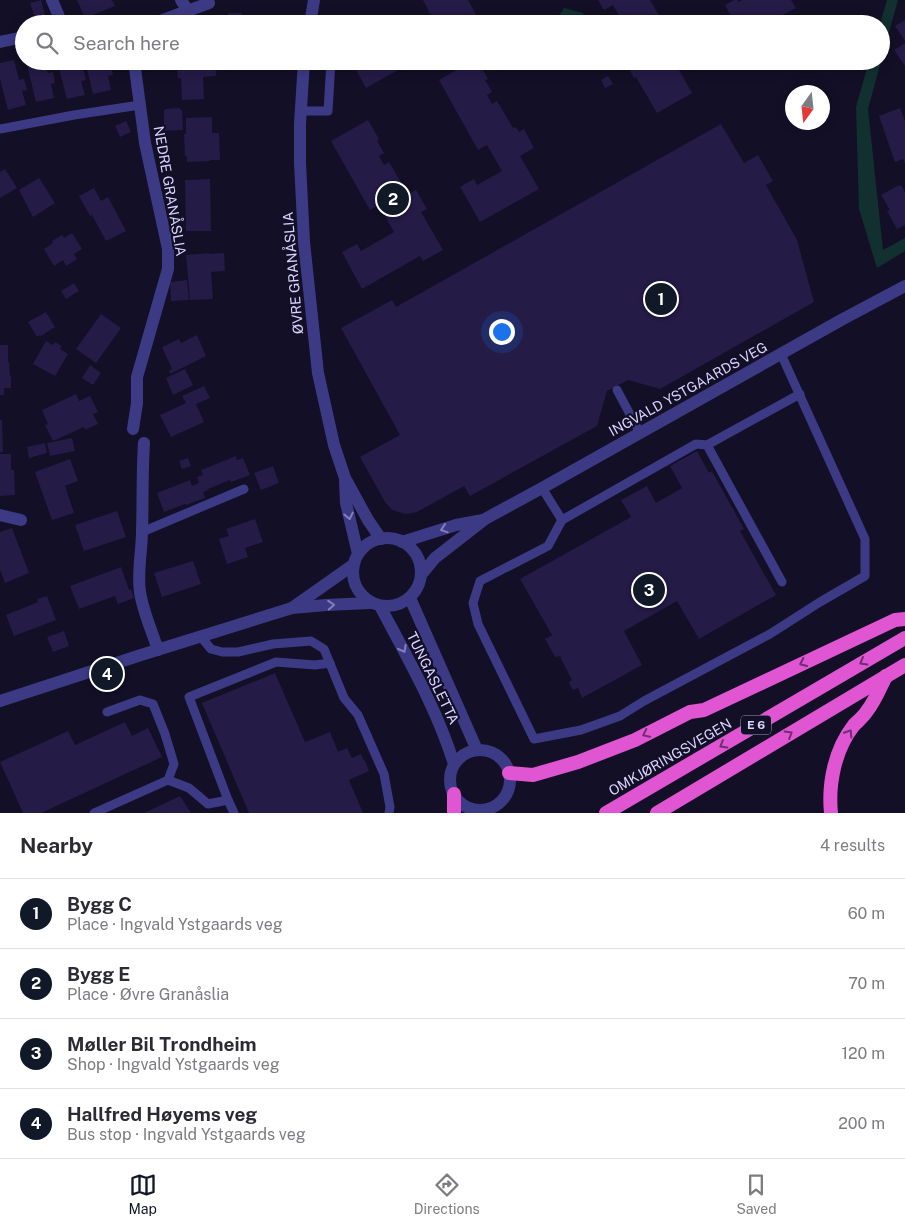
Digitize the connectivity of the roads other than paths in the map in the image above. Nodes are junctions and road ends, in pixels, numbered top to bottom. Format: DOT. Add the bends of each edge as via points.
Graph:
graph roads {
  1 [pos="52,0"];
  2 [pos="314,0"];
  3 [pos="208,3"];
  4 [pos="185,6"];
  5 [pos="58,15"];
  6 [pos="168,15"];
  7 [pos="312,15"];
  8 [pos="15,39"];
  9 [pos="0,42"];
  10 [pos="135,70"];
  11 [pos="303,70"];
  12 [pos="330,70"];
  13 [pos="140,105"];
  14 [pos="300,110"];
  15 [pos="0,129"];
  16 [pos="902,290"];
  17 [pos="782,354"];
  18 [pos="617,390"];
  19 [pos="800,394"];
  20 [pos="133,429"];
  21 [pos="640,433"];
  22 [pos="144,443"];
  23 [pos="707,445"];
  24 [pos="345,478"];
  25 [pos="542,488"];
  26 [pos="244,489"];
  27 [pos="0,515"];
  28 [pos="485,519"];
  29 [pos="20,520"];
  30 [pos="562,520"];
  31 [pos="142,532"];
  32 [pos="381,538"];
  33 [pos="402,542"];
  34 [pos="355,559"];
  35 [pos="421,575"];
  36 [pos="782,582"];
  37 [pos="410,598"];
  38 [pos="375,605"];
  39 [pos="292,608"];
  40 [pos="905,620"];
  41 [pos="201,637"];
  42 [pos="905,638"];
  43 [pos="158,650"];
  44 [pos="330,662"];
  45 [pos="905,665"];
  46 [pos="886,676"];
  47 [pos="0,701"];
  48 [pos="107,712"];
  49 [pos="477,750"];
  50 [pos="454,764"];
  51 [pos="509,773"];
  52 [pos="168,780"];
  53 [pos="454,794"];
  54 [pos="228,800"];
  55 [pos="494,810"];
  56 [pos="94,813"];
  57 [pos="234,813"];
  58 [pos="389,813"];
  59 [pos="454,813"];
  60 [pos="606,813"];
  61 [pos="657,813"];
  62 [pos="831,813"];
  1 -- 5 [label="street"];
  2 -- 7 [label="street"];
  3 -- 4 [label="street"];
  4 -- 6 [label="street"];
  8 -- 9 [label="street"];
  10 -- 13 [label="street, NEDRE GRANÅSLIA"];
  11 -- 14 [label="street, ØVRE GRANÅSLIA"];
  12 -- 14 [label="lane" via="328,111"];
  13 -- 15 [label="lane"];
  13 -- 20 [label="street, NEDRE GRANÅSLIA" via="168,249 168,270 137,377"];
  14 -- 24 [label="street, ØVRE GRANÅSLIA" via="304,242 318,373"];
  16 -- 17 [label="street, INGVALD YSTGAARDS VEG"];
  17 -- 19 [label="lane"];
  17 -- 21 [label="street, INGVALD YSTGAARDS VEG"];
  18 -- 21 [label="lane"];
  19 -- 23 [label="lane"];
  19 -- 30 [label="lane" via="865,539 866,576 770,634 620,716 581,730 534,739 478,624 472,603 480,581 548,546"];
  21 -- 25 [label="street, INGVALD YSTGAARDS VEG"];
  22 -- 31 [label="street"];
  23 -- 30 [label="lane" via="696,444"];
  23 -- 36 [label="lane"];
  24 -- 32 [label="street, ØVRE GRANÅSLIA"];
  24 -- 34 [label="street, ØVRE GRANÅSLIA, one-way"];
  25 -- 28 [label="street, INGVALD YSTGAARDS VEG"];
  25 -- 30 [label="lane"];
  26 -- 31 [label="lane"];
  27 -- 29 [label="street"];
  28 -- 33 [label="street, INGVALD YSTGAARDS VEG, one-way"];
  28 -- 35 [label="street, INGVALD YSTGAARDS VEG" via="435,558"];
  31 -- 43 [label="street" via="140,591"];
  32 -- 33 [label="street"];
  32 -- 34 [label="street" via="366,545"];
  33 -- 35 [label="street" via="414,550 422,569"];
  34 -- 38 [label="street" via="353,576 356,588"];
  34 -- 39 [label="street"];
  35 -- 37 [label="street" via="417,590"];
  37 -- 38 [label="street" via="391,607"];
  37 -- 49 [label="street, TUNGASLETTA"];
  39 -- 38 [label="street, one-way"];
  38 -- 50 [label="street, TUNGASLETTA, one-way" via="406,654 437,718"];
  39 -- 41 [label="street"];
  40 -- 51 [label="highway, one-way" via="895,620 704,710 690,712 586,759 533,774"];
  41 -- 43 [label="street"];
  41 -- 44 [label="lane" via="211,648 222,652 312,641 324,649"];
  42 -- 60 [label="highway, OMKJØRINGSVEGEN / E 6, one-way"];
  43 -- 47 [label="street"];
  44 -- 54 [label="lane" via="315,665 276,662 189,697"];
  44 -- 58 [label="lane" via="344,698 358,715 384,774"];
  45 -- 46 [label="highway, E 6"];
  61 -- 46 [label="highway, E 6, one-way"];
  62 -- 46 [label="highway, one-way" via="831,783 843,743 868,710"];
  48 -- 52 [label="lane" via="140,700 153,704 174,764"];
  49 -- 50 [label="street" via="468,752"];
  49 -- 51 [label="street" via="496,754"];
  50 -- 53 [label="street" via="450,774"];
  51 -- 55 [label="street" via="506,795"];
  52 -- 54 [label="lane" via="189,788 208,804"];
  52 -- 56 [label="lane"];
  53 -- 55 [label="street" via="467,807"];
  53 -- 59 [label="highway"];
  54 -- 57 [label="lane"];
}
